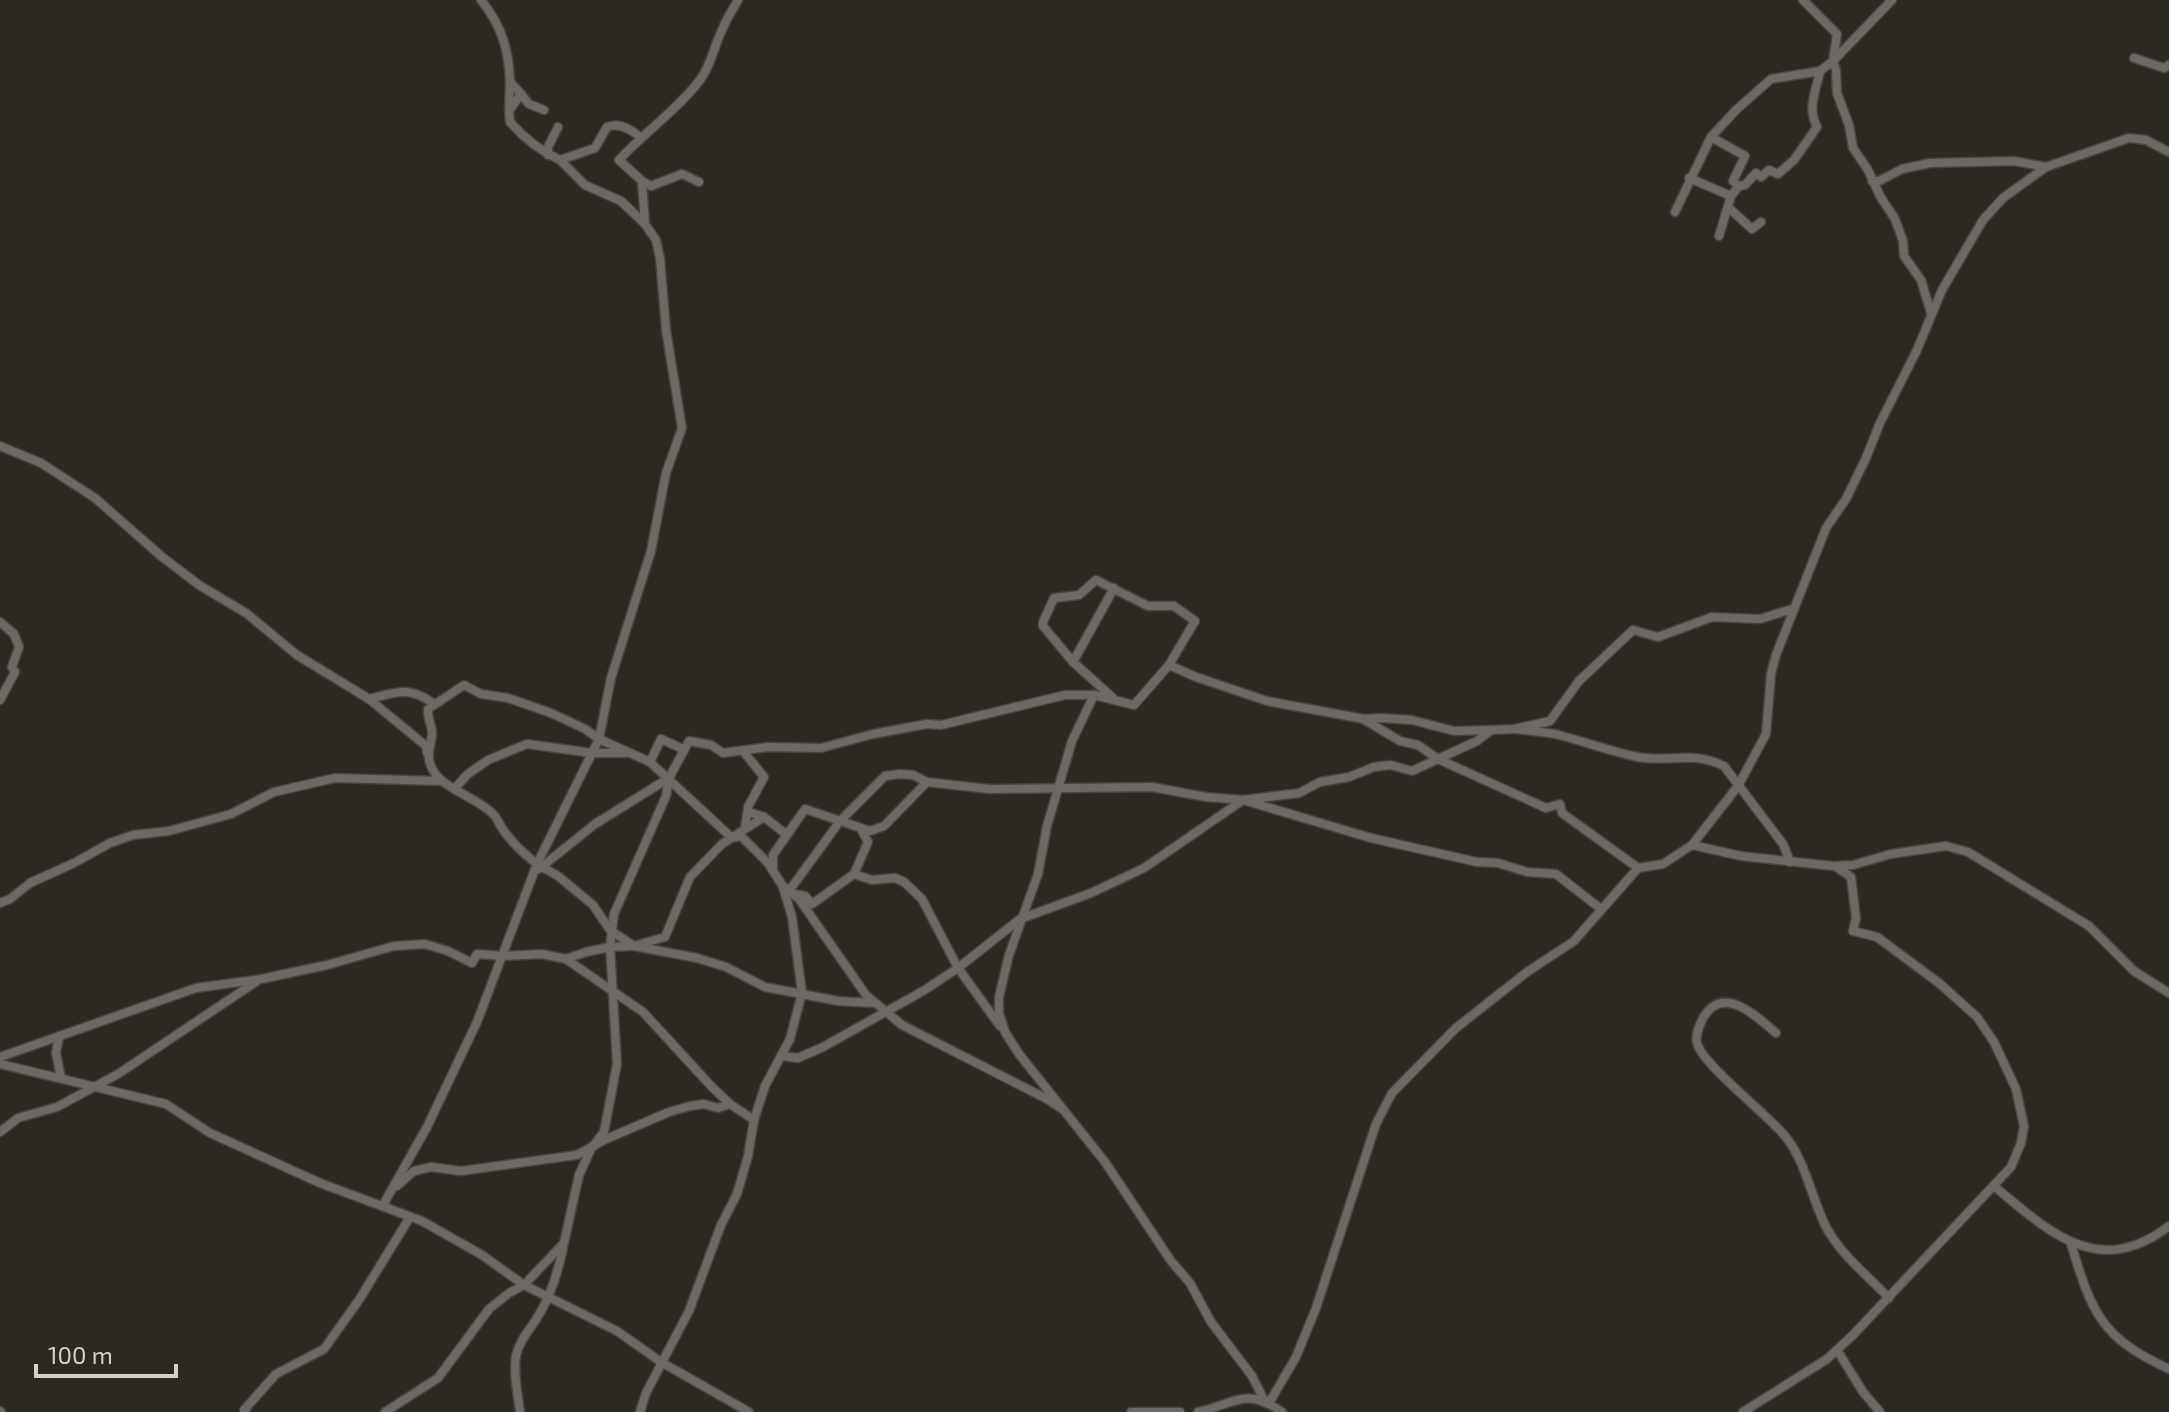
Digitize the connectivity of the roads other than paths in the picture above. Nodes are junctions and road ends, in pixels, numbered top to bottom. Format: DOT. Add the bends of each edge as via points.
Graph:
graph roads {
  1 [pos="481,0"];
  2 [pos="738,0"];
  3 [pos="1803,0"];
  4 [pos="1892,0"];
  5 [pos="2134,58"];
  6 [pos="1833,61"];
  7 [pos="2169,65"];
  8 [pos="1820,71"];
  9 [pos="510,82"];
  10 [pos="521,94"];
  11 [pos="529,104"];
  12 [pos="511,108"];
  13 [pos="544,110"];
  14 [pos="558,127"];
  15 [pos="640,137"];
  16 [pos="1711,137"];
  17 [pos="545,150"];
  18 [pos="2169,152"];
  19 [pos="560,160"];
  20 [pos="2046,167"];
  21 [pos="1689,178"];
  22 [pos="642,181"];
  23 [pos="1872,181"];
  24 [pos="699,182"];
  25 [pos="651,186"];
  26 [pos="1739,186"];
  27 [pos="642,195"];
  28 [pos="1731,196"];
  29 [pos="621,201"];
  30 [pos="1729,208"];
  31 [pos="1675,212"];
  32 [pos="1761,222"];
  33 [pos="645,224"];
  34 [pos="1719,236"];
  35 [pos="1931,313"];
  36 [pos="0,446"];
  37 [pos="1114,588"];
  38 [pos="1792,609"];
  39 [pos="0,622"];
  40 [pos="1073,662"];
  41 [pos="1169,665"];
  42 [pos="1094,695"];
  43 [pos="1114,698"];
  44 [pos="369,699"];
  45 [pos="0,700"];
  46 [pos="433,703"];
  47 [pos="1364,719"];
  48 [pos="1514,729"];
  49 [pos="1491,730"];
  50 [pos="599,739"];
  51 [pos="683,749"];
  52 [pos="743,751"];
  53 [pos="592,753"];
  54 [pos="628,753"];
  55 [pos="1438,759"];
  56 [pos="429,760"];
  57 [pos="650,762"];
  58 [pos="669,778"];
  59 [pos="441,781"];
  60 [pos="927,782"];
  61 [pos="1738,786"];
  62 [pos="1060,787"];
  63 [pos="454,789"];
  64 [pos="1243,800"];
  65 [pos="749,812"];
  66 [pos="764,817"];
  67 [pos="840,821"];
  68 [pos="861,828"];
  69 [pos="739,834"];
  70 [pos="787,835"];
  71 [pos="1692,845"];
  72 [pos="1790,862"];
  73 [pos="539,866"];
  74 [pos="1833,866"];
  75 [pos="1638,868"];
  76 [pos="854,874"];
  77 [pos="788,890"];
  78 [pos="0,903"];
  79 [pos="1601,909"];
  80 [pos="1020,919"];
  81 [pos="610,930"];
  82 [pos="634,946"];
  83 [pos="610,947"];
  84 [pos="503,956"];
  85 [pos="566,959"];
  86 [pos="958,968"];
  87 [pos="261,979"];
  88 [pos="612,992"];
  89 [pos="802,993"];
  90 [pos="2169,993"];
  91 [pos="874,1003"];
  92 [pos="883,1011"];
  93 [pos="1005,1032"];
  94 [pos="1776,1033"];
  95 [pos="59,1036"];
  96 [pos="782,1056"];
  97 [pos="0,1057"];
  98 [pos="0,1064"];
  99 [pos="61,1078"];
  100 [pos="94,1088"];
  101 [pos="730,1104"];
  102 [pos="1062,1109"];
  103 [pos="754,1120"];
  104 [pos="0,1132"];
  105 [pos="591,1149"];
  106 [pos="1994,1186"];
  107 [pos="390,1192"];
  108 [pos="383,1205"];
  109 [pos="410,1217"];
  110 [pos="2169,1226"];
  111 [pos="564,1243"];
  112 [pos="2071,1244"];
  113 [pos="524,1285"];
  114 [pos="548,1296"];
  115 [pos="1889,1298"];
  116 [pos="1837,1350"];
  117 [pos="661,1362"];
  118 [pos="2169,1369"];
  119 [pos="1267,1402"];
  120 [pos="246,1412"];
  121 [pos="385,1412"];
  122 [pos="520,1412"];
  123 [pos="640,1412"];
  124 [pos="749,1412"];
  125 [pos="1131,1412"];
  126 [pos="1180,1412"];
  127 [pos="1198,1412"];
  128 [pos="1282,1412"];
  129 [pos="1743,1412"];
  130 [pos="1880,1412"];
  1 -- 9 [label="street" via="501,27"];
  2 -- 15 [label="street" via="701,79"];
  3 -- 6 [label="street" via="1837,34"];
  4 -- 6 [label="street"];
  5 -- 7 [label="street"];
  6 -- 8 [label="street"];
  6 -- 23 [label="street" via="1853,148"];
  8 -- 16 [label="street" via="1771,79"];
  8 -- 26 [label="street" via="1811,104 1817,127 1802,151 1778,174 1756,173"];
  9 -- 10 [label="street"];
  9 -- 12 [label="street"];
  10 -- 11 [label="street"];
  10 -- 12 [label="street"];
  11 -- 12 [label="street"];
  11 -- 13 [label="street"];
  12 -- 17 [label="street" via="510,122"];
  14 -- 17 [label="street"];
  15 -- 19 [label="street" via="613,125 595,148"];
  15 -- 22 [label="street" via="619,160"];
  16 -- 21 [label="street"];
  16 -- 26 [label="street" via="1745,156 1733,181"];
  17 -- 19 [label="street"];
  18 -- 20 [label="street" via="2129,138"];
  19 -- 29 [label="street" via="585,185"];
  20 -- 23 [label="street" via="2014,161 1930,163"];
  20 -- 35 [label="street" via="1983,220"];
  21 -- 28 [label="street"];
  21 -- 31 [label="street"];
  22 -- 25 [label="street"];
  22 -- 27 [label="street"];
  23 -- 35 [label="street" via="1895,219 1904,256 1921,280"];
  24 -- 25 [label="street" via="677,174"];
  25 -- 27 [label="street"];
  26 -- 28 [label="street"];
  27 -- 29 [label="street" via="632,203"];
  27 -- 33 [label="street"];
  28 -- 30 [label="street"];
  29 -- 33 [label="street"];
  30 -- 32 [label="street" via="1752,229"];
  30 -- 34 [label="street"];
  33 -- 50 [label="street" via="660,258 682,428 611,678"];
  35 -- 38 [label="street"];
  36 -- 44 [label="street" via="41,463 81,489 199,585"];
  37 -- 40 [label="street"];
  37 -- 40 [label="street" via="1096,580 1079,595 1052,601 1042,624"];
  37 -- 41 [label="street" via="1148,606 1174,606 1195,621"];
  38 -- 48 [label="street" via="1760,619 1712,617 1658,637 1633,630 1579,681 1550,721"];
  38 -- 61 [label="street" via="1771,674 1766,734"];
  39 -- 45 [label="street" via="19,647 15,672"];
  40 -- 43 [label="street"];
  41 -- 43 [label="street" via="1134,705"];
  41 -- 47 [label="street" via="1267,701"];
  42 -- 43 [label="street"];
  42 -- 52 [label="street" via="1065,695 821,748"];
  42 -- 62 [label="street" via="1072,741"];
  44 -- 46 [label="street" via="406,690"];
  44 -- 56 [label="street" via="426,746"];
  46 -- 50 [label="street" via="464,685 551,713"];
  46 -- 56 [label="street" via="427,717 433,732"];
  47 -- 49 [label="street" via="1412,720 1454,731"];
  47 -- 55 [label="street"];
  48 -- 49 [label="street"];
  48 -- 61 [label="street" via="1638,757 1710,759 1724,766"];
  49 -- 55 [label="street"];
  50 -- 53 [label="street"];
  50 -- 54 [label="street"];
  51 -- 52 [label="street" via="693,740 723,753"];
  51 -- 57 [label="street" via="661,739"];
  51 -- 58 [label="street"];
  52 -- 65 [label="street" via="764,776"];
  53 -- 54 [label="street"];
  53 -- 63 [label="street" via="527,744 488,760"];
  53 -- 73 [label="street"];
  54 -- 57 [label="street"];
  55 -- 64 [label="street" via="1412,771 1382,766 1299,793"];
  55 -- 75 [label="street" via="1546,808 1560,804 1562,813"];
  56 -- 59 [label="street"];
  57 -- 58 [label="street"];
  58 -- 69 [label="street"];
  58 -- 73 [label="street"];
  58 -- 81 [label="street"];
  59 -- 63 [label="street"];
  59 -- 78 [label="street" via="335,778 274,792 231,814 110,843"];
  60 -- 62 [label="street" via="989,789"];
  60 -- 67 [label="street" via="913,775 885,776"];
  60 -- 68 [label="street" via="884,826"];
  61 -- 71 [label="street"];
  61 -- 72 [label="street" via="1783,844"];
  62 -- 64 [label="street" via="1152,787"];
  62 -- 80 [label="street" via="1038,874"];
  63 -- 73 [label="street" via="496,816 523,854"];
  64 -- 79 [label="street" via="1371,838 1556,874"];
  64 -- 80 [label="street" via="1144,868"];
  65 -- 66 [label="street"];
  65 -- 69 [label="street"];
  66 -- 69 [label="street"];
  66 -- 70 [label="street"];
  67 -- 68 [label="street"];
  67 -- 70 [label="street" via="805,809"];
  67 -- 77 [label="street"];
  68 -- 76 [label="street" via="868,842"];
  69 -- 77 [label="street"];
  69 -- 82 [label="street" via="690,877 665,937"];
  70 -- 77 [label="street" via="773,855 773,871"];
  71 -- 72 [label="street"];
  71 -- 75 [label="street" via="1663,864"];
  72 -- 74 [label="street"];
  73 -- 81 [label="street" via="593,905"];
  73 -- 84 [label="street" via="520,902"];
  74 -- 90 [label="street" via="1946,846 1961,849 2089,926 2134,971"];
  74 -- 106 [label="street" via="1851,877 1853,931 1877,937 1939,983 1977,1017 1994,1042 2016,1089 2024,1126 2011,1167"];
  75 -- 79 [label="street"];
  76 -- 77 [label="street" via="812,904"];
  76 -- 86 [label="street" via="904,882 922,899"];
  77 -- 89 [label="street"];
  77 -- 91 [label="street"];
  79 -- 119 [label="street" via="1574,941 1456,1028 1392,1093 1376,1124 1316,1308 1296,1357"];
  80 -- 86 [label="street"];
  80 -- 93 [label="street" via="999,997"];
  81 -- 82 [label="street"];
  81 -- 83 [label="street"];
  82 -- 83 [label="street"];
  82 -- 89 [label="street" via="697,958 765,987"];
  83 -- 85 [label="street"];
  83 -- 88 [label="street"];
  84 -- 85 [label="street"];
  84 -- 87 [label="street" via="477,954 472,963 425,944 408,944"];
  84 -- 107 [label="street" via="446,1088"];
  85 -- 88 [label="street"];
  86 -- 92 [label="street"];
  86 -- 93 [label="street"];
  87 -- 95 [label="street" via="196,988"];
  87 -- 100 [label="street"];
  88 -- 101 [label="street" via="643,1012"];
  88 -- 105 [label="street" via="617,1064 604,1132"];
  89 -- 91 [label="street"];
  89 -- 96 [label="street"];
  91 -- 92 [label="street"];
  92 -- 96 [label="street" via="823,1047 798,1058"];
  92 -- 102 [label="street"];
  93 -- 102 [label="street"];
  94 -- 115 [label="street" via="1746,1008 1722,1003 1705,1015 1697,1043 1786,1137 1825,1225"];
  95 -- 97 [label="street"];
  95 -- 99 [label="street"];
  96 -- 103 [label="street"];
  98 -- 99 [label="street"];
  99 -- 100 [label="street"];
  100 -- 104 [label="street" via="57,1107 18,1118"];
  100 -- 108 [label="street" via="166,1104 210,1133"];
  101 -- 103 [label="street"];
  101 -- 105 [label="street" via="680,1109"];
  102 -- 119 [label="street" via="1190,1283"];
  103 -- 117 [label="street" via="737,1194 689,1311"];
  105 -- 107 [label="street" via="563,1158 461,1171 431,1167 414,1171"];
  105 -- 111 [label="street" via="579,1175"];
  106 -- 112 [label="street"];
  106 -- 115 [label="street"];
  107 -- 108 [label="street"];
  108 -- 109 [label="street"];
  109 -- 113 [label="street" via="447,1233"];
  109 -- 120 [label="street" via="324,1349 276,1374"];
  110 -- 112 [label="street" via="2130,1248 2102,1251"];
  111 -- 113 [label="street"];
  111 -- 114 [label="street"];
  112 -- 118 [label="street" via="2095,1310 2115,1339"];
  113 -- 114 [label="street"];
  113 -- 121 [label="street" via="489,1309 438,1378"];
  114 -- 117 [label="street" via="617,1331"];
  114 -- 122 [label="street" via="516,1355"];
  115 -- 116 [label="street"];
  116 -- 129 [label="street"];
  116 -- 130 [label="street"];
  117 -- 123 [label="street"];
  117 -- 124 [label="street"];
  119 -- 127 [label="street" via="1244,1397"];
  119 -- 128 [label="street"];
  125 -- 126 [label="street"];
}
